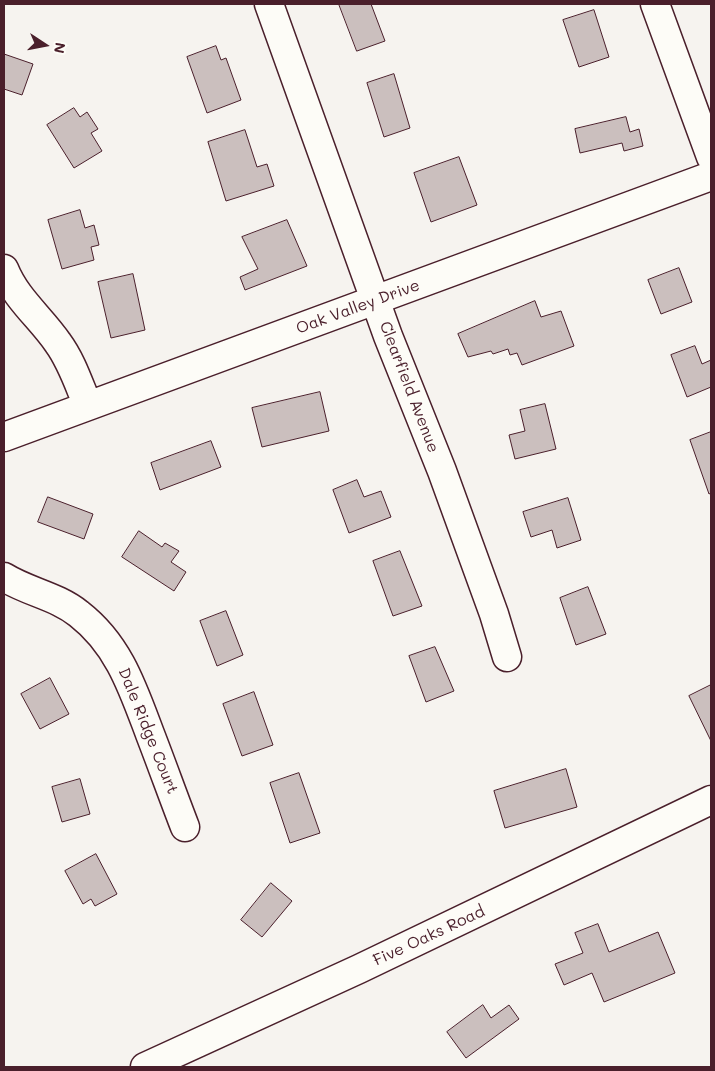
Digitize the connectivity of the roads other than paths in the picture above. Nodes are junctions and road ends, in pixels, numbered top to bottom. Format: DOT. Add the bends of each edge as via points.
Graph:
graph roads {
  1 [pos="270,4"];
  2 [pos="655,4"];
  3 [pos="711,157"];
  4 [pos="711,176"];
  5 [pos="4,269"];
  6 [pos="376,301"];
  7 [pos="88,406"];
  8 [pos="4,438"];
  9 [pos="4,577"];
  10 [pos="507,657"];
  11 [pos="711,800"];
  12 [pos="185,827"];
  13 [pos="145,1067"];
  1 -- 6 [label="street, Clearfield Avenue"];
  2 -- 3 [label="street"];
  4 -- 6 [label="street, Oak Valley Drive"];
  5 -- 7 [label="street" via="23,302 58,343"];
  6 -- 7 [label="street, Oak Valley Drive"];
  6 -- 10 [label="street, Clearfield Avenue" via="465,534"];
  7 -- 8 [label="street, Oak Valley Drive"];
  9 -- 12 [label="street, Dale Ridge Court" via="58,600 78,613 113,649 127,675"];
  11 -- 13 [label="street, Five Oaks Road" via="368,965"];
}
